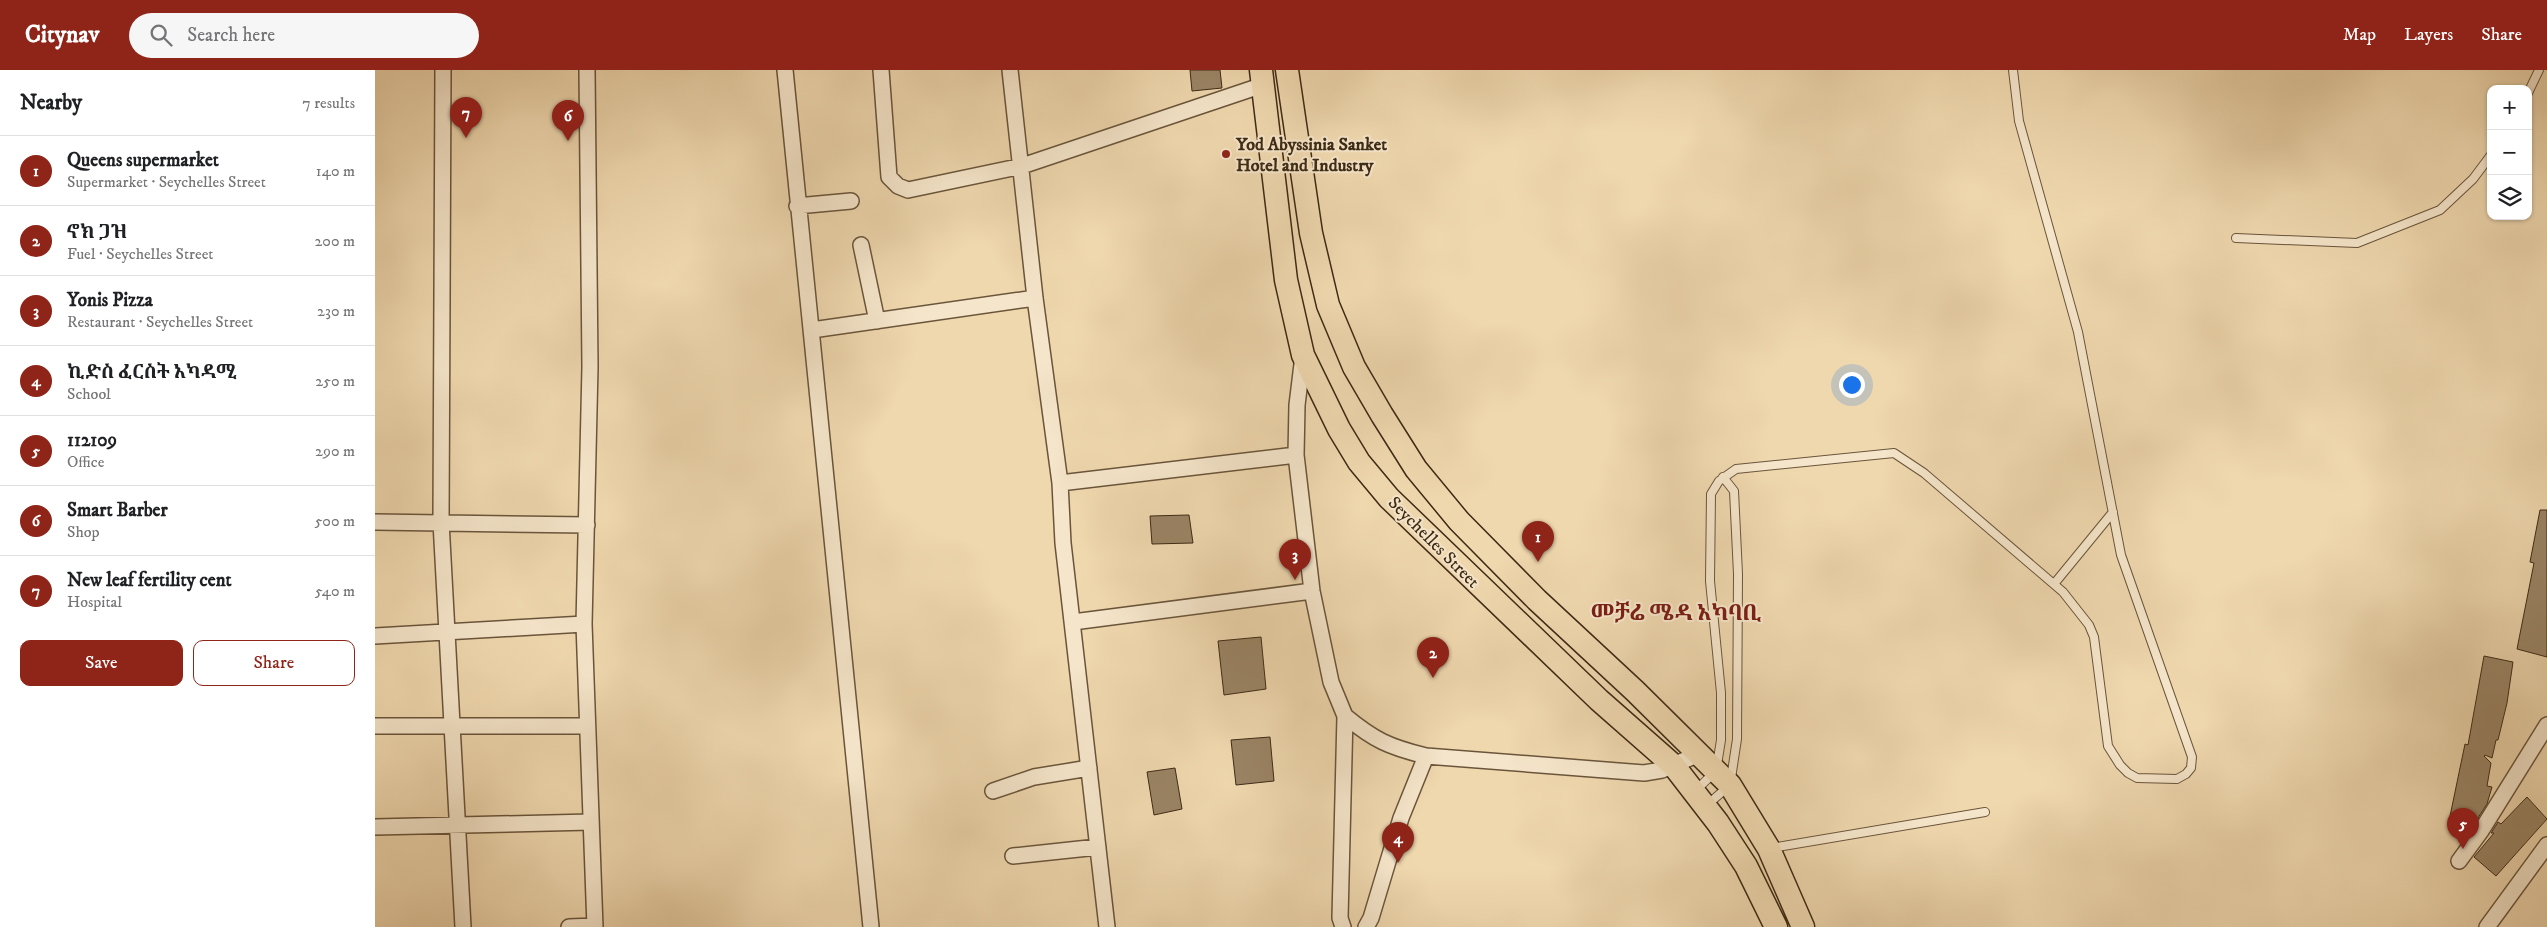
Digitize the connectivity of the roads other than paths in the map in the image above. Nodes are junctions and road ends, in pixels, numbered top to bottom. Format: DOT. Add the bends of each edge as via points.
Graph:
graph roads {
  1 [pos="443,70"];
  2 [pos="587,70"];
  3 [pos="785,70"];
  4 [pos="881,70"];
  5 [pos="1010,70"];
  6 [pos="1287,70"];
  7 [pos="2013,70"];
  8 [pos="2539,70"];
  9 [pos="1262,78"];
  10 [pos="2532,85"];
  11 [pos="2487,160"];
  12 [pos="1022,166"];
  13 [pos="851,201"];
  14 [pos="797,206"];
  15 [pos="2236,238"];
  16 [pos="861,245"];
  17 [pos="1035,298"];
  18 [pos="877,321"];
  19 [pos="812,330"];
  20 [pos="1303,355"];
  21 [pos="1296,455"];
  22 [pos="1723,477"];
  23 [pos="1060,483"];
  24 [pos="2113,512"];
  25 [pos="375,522"];
  26 [pos="441,522"];
  27 [pos="587,525"];
  28 [pos="2054,584"];
  29 [pos="1312,591"];
  30 [pos="1073,622"];
  31 [pos="584,624"];
  32 [pos="447,631"];
  33 [pos="375,636"];
  34 [pos="1345,716"];
  35 [pos="452,724"];
  36 [pos="2547,725"];
  37 [pos="375,726"];
  38 [pos="587,726"];
  39 [pos="1699,754"];
  40 [pos="1426,756"];
  41 [pos="1674,766"];
  42 [pos="1089,768"];
  43 [pos="1723,778"];
  44 [pos="993,791"];
  45 [pos="1700,799"];
  46 [pos="1985,812"];
  47 [pos="591,822"];
  48 [pos="457,825"];
  49 [pos="375,827"];
  50 [pos="2547,845"];
  51 [pos="1098,847"];
  52 [pos="1769,849"];
  53 [pos="1013,856"];
  54 [pos="2459,862"];
  55 [pos="463,927"];
  56 [pos="569,927"];
  57 [pos="595,927"];
  58 [pos="871,927"];
  59 [pos="1107,927"];
  60 [pos="1343,927"];
  61 [pos="1366,927"];
  62 [pos="1776,927"];
  63 [pos="1803,927"];
  64 [pos="2487,927"];
  1 -- 26 [label="street"];
  2 -- 27 [label="street" via="590,367"];
  3 -- 14 [label="street"];
  4 -- 12 [label="street" via="889,177 898,186 908,190"];
  5 -- 12 [label="street"];
  6 -- 39 [label="main road, Seychelles Street" via="1311,233 1328,305 1354,367 1382,415 1416,469 1459,521"];
  7 -- 24 [label="lane" via="2019,121 2078,332"];
  8 -- 10 [label="lane"];
  9 -- 12 [label="street"];
  9 -- 20 [label="main road, Seychelles Street" via="1286,280"];
  11 -- 15 [label="lane" via="2473,179 2440,210 2357,243"];
  12 -- 17 [label="street"];
  13 -- 14 [label="street"];
  14 -- 19 [label="street"];
  16 -- 18 [label="street"];
  17 -- 18 [label="street"];
  17 -- 23 [label="street"];
  18 -- 19 [label="street"];
  19 -- 58 [label="street"];
  20 -- 21 [label="street"];
  20 -- 41 [label="main road, Seychelles Street" via="1339,429 1359,462 1389,498 1599,700"];
  21 -- 23 [label="street"];
  21 -- 29 [label="street"];
  22 -- 28 [label="lane" via="1736,469 1894,453 1925,473"];
  22 -- 43 [label="lane" via="1711,494 1709,536 1721,693"];
  22 -- 43 [label="lane" via="1734,491 1738,574 1737,739"];
  23 -- 30 [label="street" via="1063,543"];
  24 -- 28 [label="lane"];
  24 -- 28 [label="lane" via="2121,555 2192,757 2191,768 2186,774 2177,779 2137,778 2120,765 2108,746 2094,637 2079,610"];
  25 -- 26 [label="street"];
  26 -- 27 [label="street"];
  26 -- 32 [label="street"];
  27 -- 31 [label="street"];
  29 -- 30 [label="street"];
  29 -- 34 [label="street" via="1331,682"];
  30 -- 42 [label="street"];
  31 -- 32 [label="street"];
  31 -- 38 [label="street"];
  32 -- 33 [label="street"];
  32 -- 35 [label="street"];
  34 -- 40 [label="street" via="1392,748"];
  34 -- 60 [label="street" via="1340,918"];
  35 -- 37 [label="street"];
  35 -- 38 [label="street"];
  35 -- 48 [label="street"];
  36 -- 54 [label="street"];
  38 -- 47 [label="street"];
  39 -- 41 [label="street"];
  39 -- 43 [label="main road, Seychelles Street"];
  40 -- 41 [label="street" via="1643,773"];
  40 -- 61 [label="street" via="1401,818"];
  41 -- 45 [label="main road, Seychelles Street"];
  42 -- 44 [label="street" via="1034,777"];
  42 -- 51 [label="street"];
  43 -- 45 [label="lane"];
  43 -- 45 [label="lane"];
  43 -- 52 [label="main road, Seychelles Street"];
  45 -- 62 [label="main road, Seychelles Street" via="1746,866"];
  46 -- 52 [label="lane"];
  47 -- 48 [label="street"];
  47 -- 57 [label="street"];
  48 -- 49 [label="street"];
  48 -- 55 [label="street"];
  50 -- 64 [label="street"];
  51 -- 53 [label="street"];
  51 -- 59 [label="street"];
  52 -- 63 [label="main road, Seychelles Street"];
  56 -- 57 [label="street"];
}
